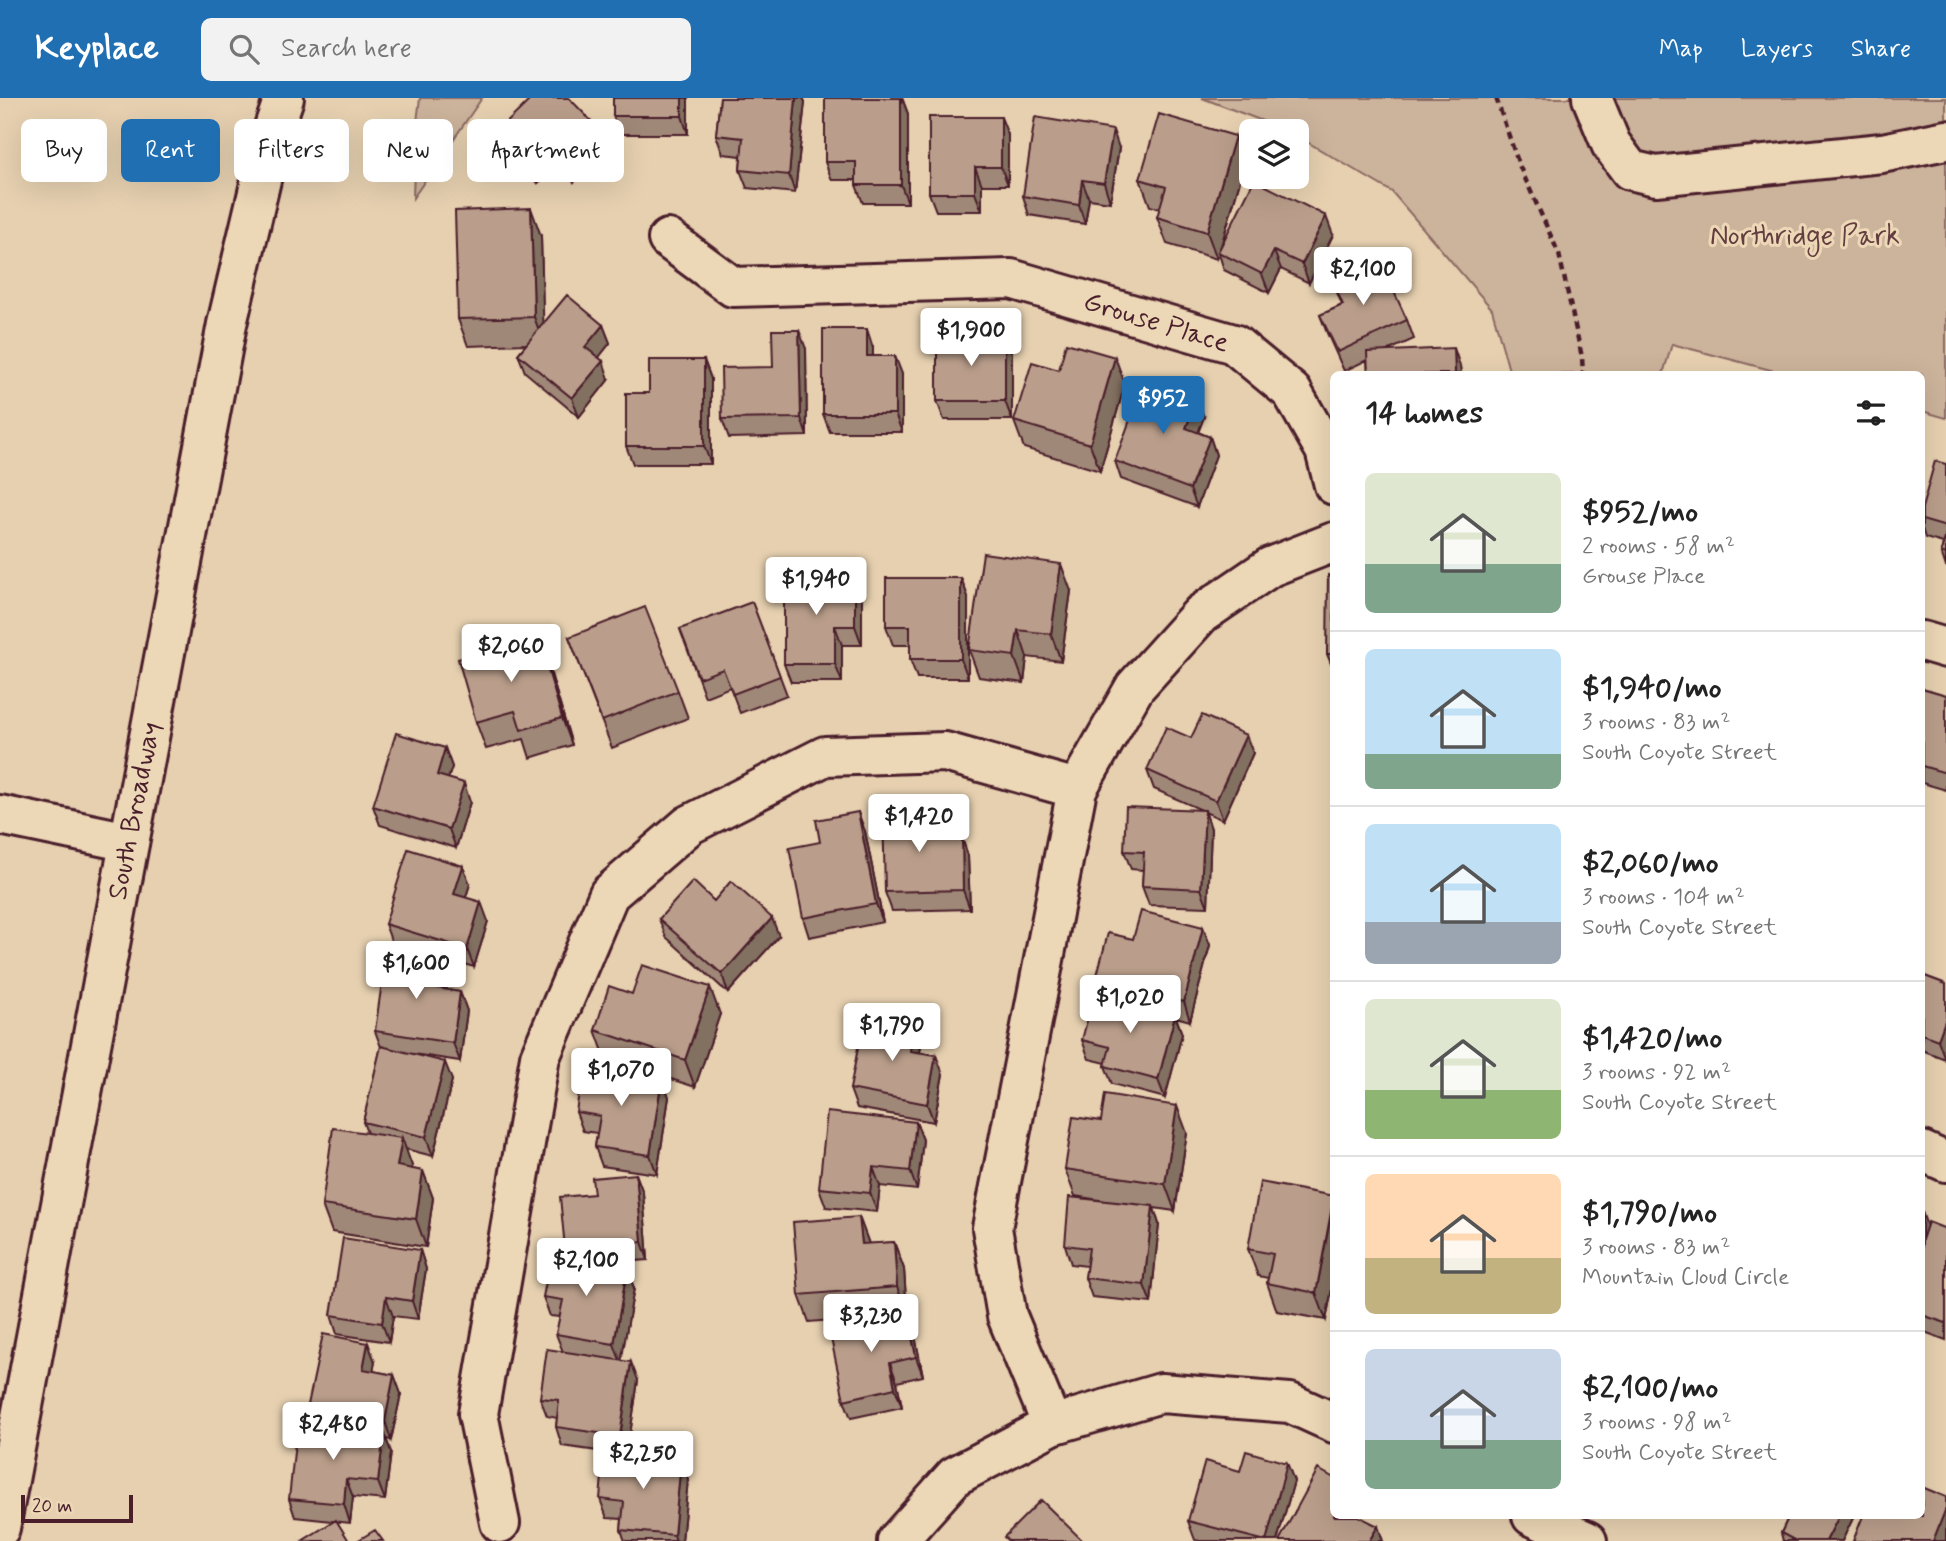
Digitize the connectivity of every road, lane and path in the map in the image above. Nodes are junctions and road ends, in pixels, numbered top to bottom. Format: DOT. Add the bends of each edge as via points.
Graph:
graph roads {
  1 [pos="284,98"];
  2 [pos="1496,98"];
  3 [pos="1592,98"];
  4 [pos="1946,140"];
  5 [pos="668,239"];
  6 [pos="1583,371"];
  7 [pos="1330,469"];
  8 [pos="1330,544"];
  9 [pos="1925,642"];
  10 [pos="1946,648"];
  11 [pos="1077,789"];
  12 [pos="0,815"];
  13 [pos="129,842"];
  14 [pos="1925,1152"];
  15 [pos="1946,1161"];
  16 [pos="1330,1421"];
  17 [pos="1052,1425"];
  18 [pos="1539,1519"];
  19 [pos="500,1523"];
  20 [pos="0,1528"];
  21 [pos="897,1541"];
  22 [pos="1587,1541"];
  1 -- 13 [label="street, South Broadway" via="227,324"];
  2 -- 6 [label="path" via="1519,165 1559,254"];
  3 -- 4 [label="street" via="1611,144 1630,170 1656,176 1882,153"];
  5 -- 7 [label="street, Grouse Place" via="733,286 1011,279 1234,344 1292,392 1325,450"];
  8 -- 11 [label="street" via="1270,566 1201,614 1135,687"];
  9 -- 10 [label="street"];
  11 -- 17 [label="street" via="992,1228 1007,1316"];
  11 -- 19 [label="street" via="945,752 825,756 689,825 609,894 540,1057 480,1400 478,1414"];
  12 -- 13 [label="street"];
  13 -- 20 [label="street, South Broadway"];
  14 -- 15 [label="street"];
  16 -- 17 [label="street" via="1290,1403 1161,1393"];
  17 -- 21 [label="street" via="955,1476"];
  18 -- 22 [label="street"];
}
